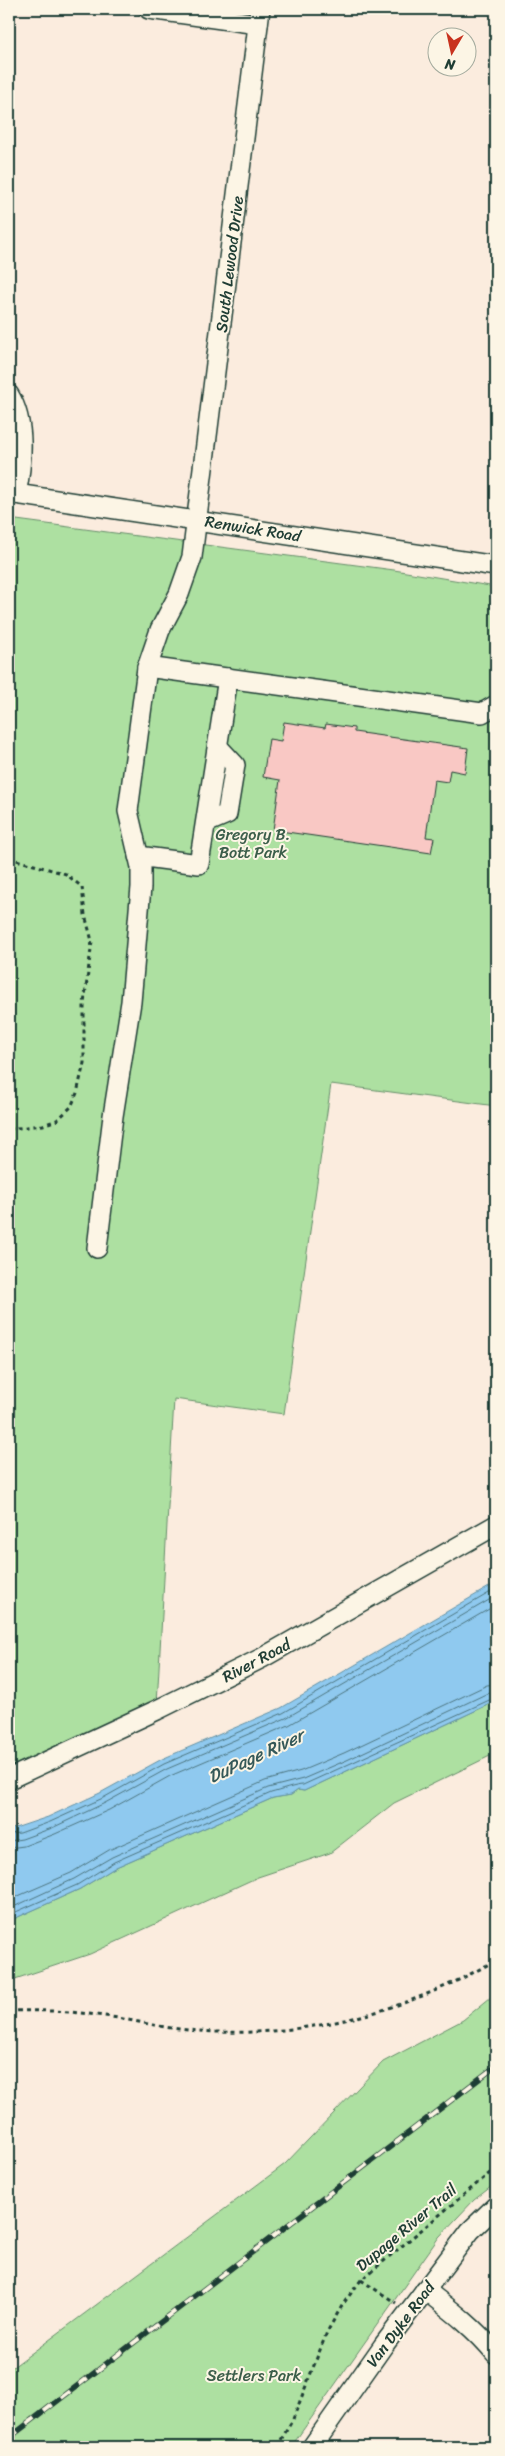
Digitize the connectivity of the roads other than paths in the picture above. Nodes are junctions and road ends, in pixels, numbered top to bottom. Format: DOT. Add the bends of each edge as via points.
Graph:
graph roads {
  1 [pos="149,9"];
  2 [pos="259,16"];
  3 [pos="9,396"];
  4 [pos="12,494"];
  5 [pos="197,520"];
  6 [pos="496,566"];
  7 [pos="147,667"];
  8 [pos="228,678"];
  9 [pos="496,705"];
  10 [pos="138,856"];
  11 [pos="97,1248"];
  12 [pos="496,1525"];
  13 [pos="9,1779"];
  14 [pos="496,2206"];
  15 [pos="425,2290"];
  16 [pos="496,2354"];
  17 [pos="312,2447"];
  1 -- 2 [label="street"];
  2 -- 5 [label="street, South Lewood Drive"];
  3 -- 4 [label="street" via="21,437 22,468"];
  4 -- 5 [label="street, Renwick Road"];
  5 -- 6 [label="street, Renwick Road"];
  5 -- 7 [label="street, South Lewood Drive" via="192,557"];
  7 -- 8 [label="street"];
  7 -- 10 [label="street, South Lewood Drive" via="128,811"];
  8 -- 9 [label="street" via="482,713"];
  8 -- 10 [label="street" via="218,748 235,765 227,814 206,823 198,864"];
  10 -- 11 [label="street, South Lewood Drive" via="142,887 131,1002"];
  12 -- 13 [label="street, River Road" via="262,1658"];
  14 -- 15 [label="street, Van Dyke Road" via="470,2231"];
  15 -- 16 [label="street" via="462,2318"];
  15 -- 17 [label="street, Van Dyke Road"];
}
